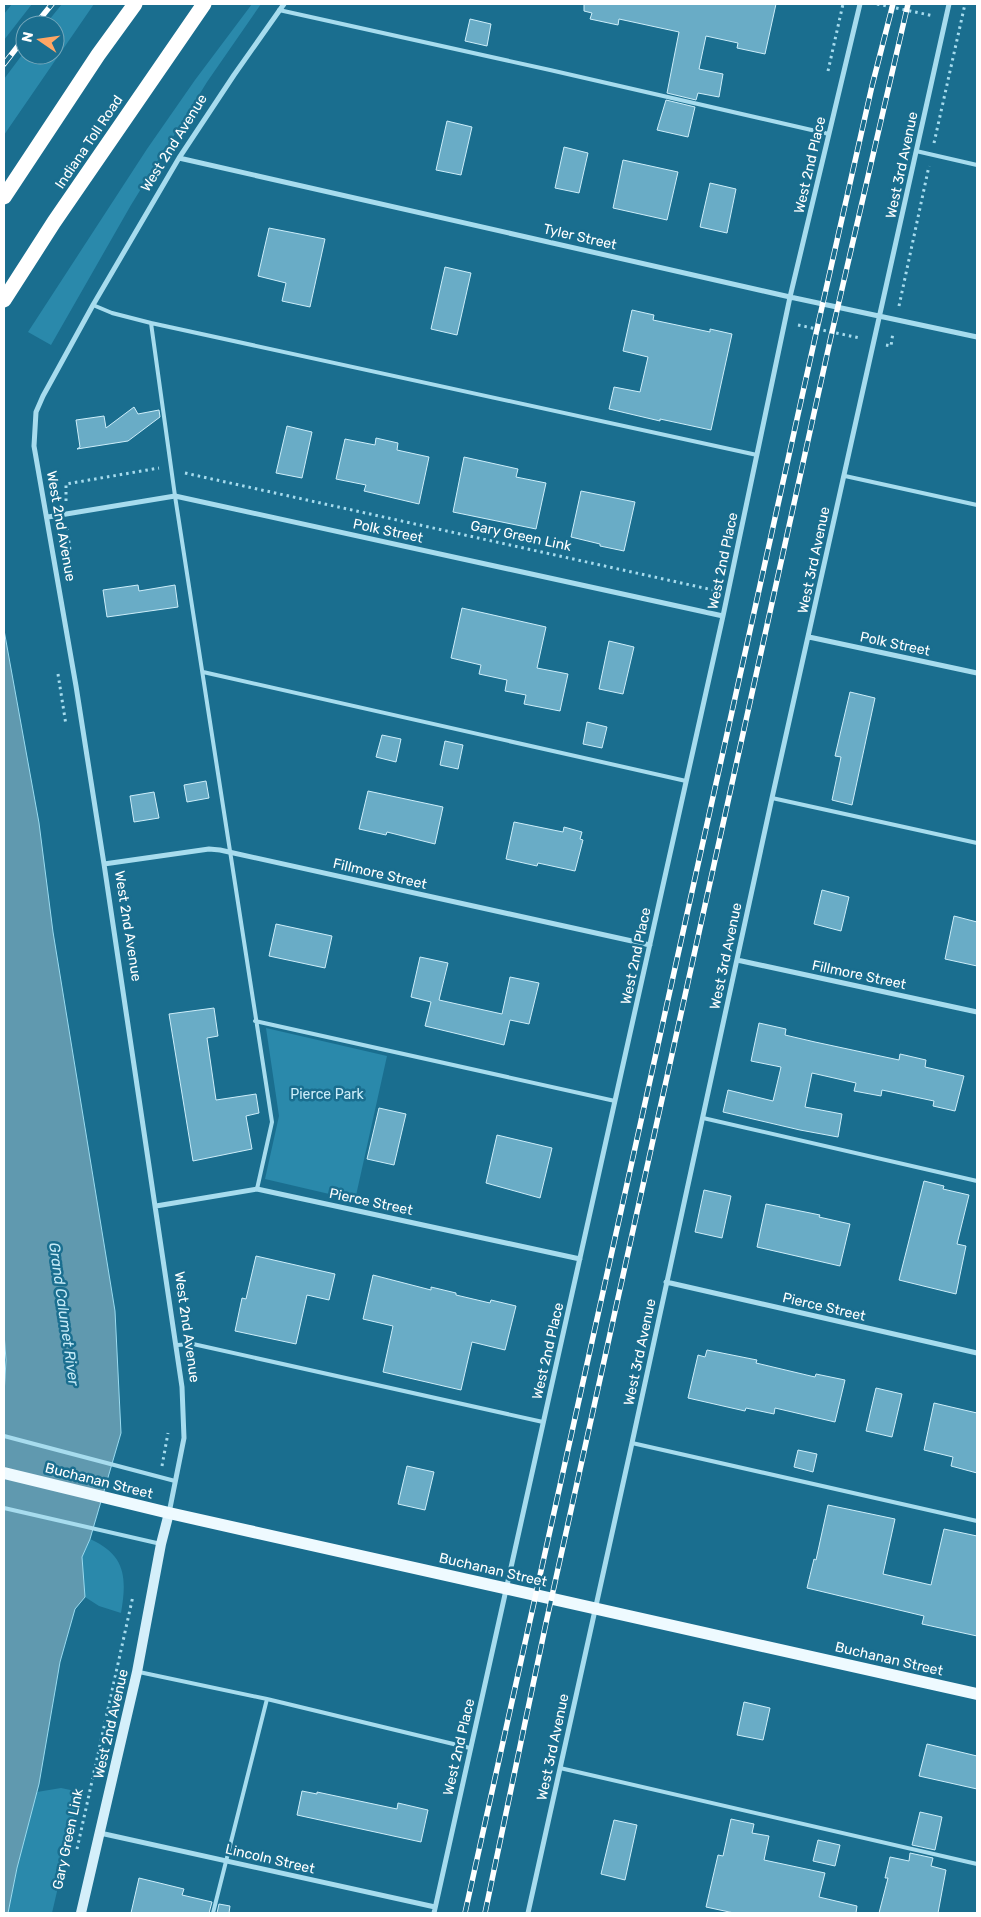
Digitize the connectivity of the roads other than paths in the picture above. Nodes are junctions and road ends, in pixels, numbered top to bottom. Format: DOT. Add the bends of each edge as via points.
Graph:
graph roads {
  1 [pos="135,4"];
  2 [pos="204,4"];
  3 [pos="284,4"];
  4 [pos="860,4"];
  5 [pos="949,4"];
  6 [pos="279,10"];
  7 [pos="829,134"];
  8 [pos="916,151"];
  9 [pos="179,158"];
  10 [pos="977,165"];
  11 [pos="6,193"];
  12 [pos="790,297"];
  13 [pos="4,300"];
  14 [pos="93,305"];
  15 [pos="880,316"];
  16 [pos="150,323"];
  17 [pos="977,337"];
  18 [pos="757,455"];
  19 [pos="845,476"];
  20 [pos="174,496"];
  21 [pos="977,505"];
  22 [pos="48,518"];
  23 [pos="723,616"];
  24 [pos="809,637"];
  25 [pos="203,672"];
  26 [pos="977,673"];
  27 [pos="686,781"];
  28 [pos="772,798"];
  29 [pos="977,843"];
  30 [pos="231,852"];
  31 [pos="104,864"];
  32 [pos="650,945"];
  33 [pos="737,960"];
  34 [pos="977,1012"];
  35 [pos="255,1021"];
  36 [pos="615,1101"];
  37 [pos="703,1118"];
  38 [pos="977,1181"];
  39 [pos="257,1189"];
  40 [pos="156,1206"];
  41 [pos="580,1260"];
  42 [pos="666,1282"];
  43 [pos="177,1345"];
  44 [pos="977,1352"];
  45 [pos="543,1422"];
  46 [pos="4,1436"];
  47 [pos="632,1443"];
  48 [pos="4,1473"];
  49 [pos="176,1481"];
  50 [pos="4,1508"];
  51 [pos="169,1513"];
  52 [pos="977,1521"];
  53 [pos="161,1544"];
  54 [pos="506,1588"];
  55 [pos="595,1609"];
  56 [pos="137,1672"];
  57 [pos="977,1694"];
  58 [pos="267,1699"];
  59 [pos="470,1748"];
  60 [pos="560,1768"];
  61 [pos="100,1833"];
  62 [pos="225,1861"];
  63 [pos="977,1864"];
  64 [pos="434,1910"];
  65 [pos="81,1913"];
  66 [pos="213,1913"];
  67 [pos="528,1913"];
  1 -- 11 [label="highway"];
  2 -- 13 [label="highway, Indiana Toll Road"];
  3 -- 6 [label="street, West 2nd Avenue"];
  4 -- 7 [label="street, West 2nd Place"];
  5 -- 8 [label="street, West 3rd Avenue"];
  6 -- 7 [label="lane"];
  6 -- 9 [label="street, West 2nd Avenue"];
  7 -- 12 [label="street, West 2nd Place"];
  8 -- 10 [label="lane"];
  8 -- 15 [label="street, West 3rd Avenue"];
  9 -- 12 [label="street, Tyler Street"];
  9 -- 14 [label="street, West 2nd Avenue"];
  12 -- 15 [label="street, Tyler Street"];
  12 -- 18 [label="street, West 2nd Place"];
  14 -- 16 [label="lane"];
  14 -- 22 [label="street, West 2nd Avenue" via="36,412 34,446"];
  15 -- 17 [label="street, Tyler Street"];
  15 -- 19 [label="street, West 3rd Avenue"];
  16 -- 18 [label="lane"];
  16 -- 20 [label="lane"];
  18 -- 23 [label="street, West 2nd Place"];
  19 -- 21 [label="lane"];
  19 -- 24 [label="street, West 3rd Avenue"];
  20 -- 22 [label="street, Polk Street"];
  20 -- 23 [label="street, Polk Street"];
  20 -- 25 [label="lane"];
  22 -- 31 [label="street, West 2nd Avenue"];
  23 -- 27 [label="street, West 2nd Place"];
  24 -- 26 [label="street, Polk Street"];
  24 -- 28 [label="street, West 3rd Avenue"];
  25 -- 27 [label="lane"];
  25 -- 30 [label="lane"];
  27 -- 32 [label="street, West 2nd Place"];
  28 -- 29 [label="lane"];
  28 -- 33 [label="street, West 3rd Avenue"];
  30 -- 31 [label="street, Fillmore Street" via="209,849"];
  30 -- 32 [label="street, Fillmore Street"];
  30 -- 35 [label="lane"];
  31 -- 40 [label="street, West 2nd Avenue"];
  32 -- 36 [label="street, West 2nd Place"];
  33 -- 34 [label="street, Fillmore Street"];
  33 -- 37 [label="street, West 3rd Avenue"];
  35 -- 36 [label="lane"];
  35 -- 39 [label="lane" via="272,1122"];
  36 -- 41 [label="street, West 2nd Place"];
  37 -- 38 [label="lane"];
  37 -- 42 [label="street, West 3rd Avenue"];
  39 -- 40 [label="street, Pierce Street"];
  39 -- 41 [label="street, Pierce Street"];
  40 -- 43 [label="street, West 2nd Avenue"];
  41 -- 45 [label="street, West 2nd Place"];
  42 -- 44 [label="street, Pierce Street"];
  42 -- 47 [label="street, West 3rd Avenue"];
  43 -- 45 [label="lane" via="193,1344"];
  43 -- 49 [label="street, West 2nd Avenue" via="184,1438"];
  45 -- 54 [label="street, West 2nd Place"];
  46 -- 49 [label="lane"];
  47 -- 52 [label="lane"];
  47 -- 55 [label="street, West 3rd Avenue"];
  48 -- 51 [label="main road, Buchanan Street"];
  49 -- 51 [label="street, West 2nd Avenue"];
  50 -- 53 [label="lane"];
  51 -- 53 [label="street, West 2nd Avenue"];
  51 -- 54 [label="main road, Buchanan Street"];
  53 -- 56 [label="street, West 2nd Avenue"];
  54 -- 55 [label="main road, Buchanan Street"];
  54 -- 59 [label="street, West 2nd Place"];
  55 -- 57 [label="main road, Buchanan Street"];
  55 -- 60 [label="street, West 3rd Avenue"];
  56 -- 58 [label="lane"];
  56 -- 61 [label="street, West 2nd Avenue"];
  58 -- 59 [label="lane"];
  58 -- 62 [label="lane"];
  59 -- 64 [label="street, West 2nd Place"];
  60 -- 63 [label="lane"];
  60 -- 67 [label="street, West 3rd Avenue"];
  61 -- 62 [label="street, Lincoln Street"];
  61 -- 65 [label="street, West 2nd Avenue"];
  62 -- 64 [label="street, Lincoln Street"];
  62 -- 66 [label="lane"];
}
